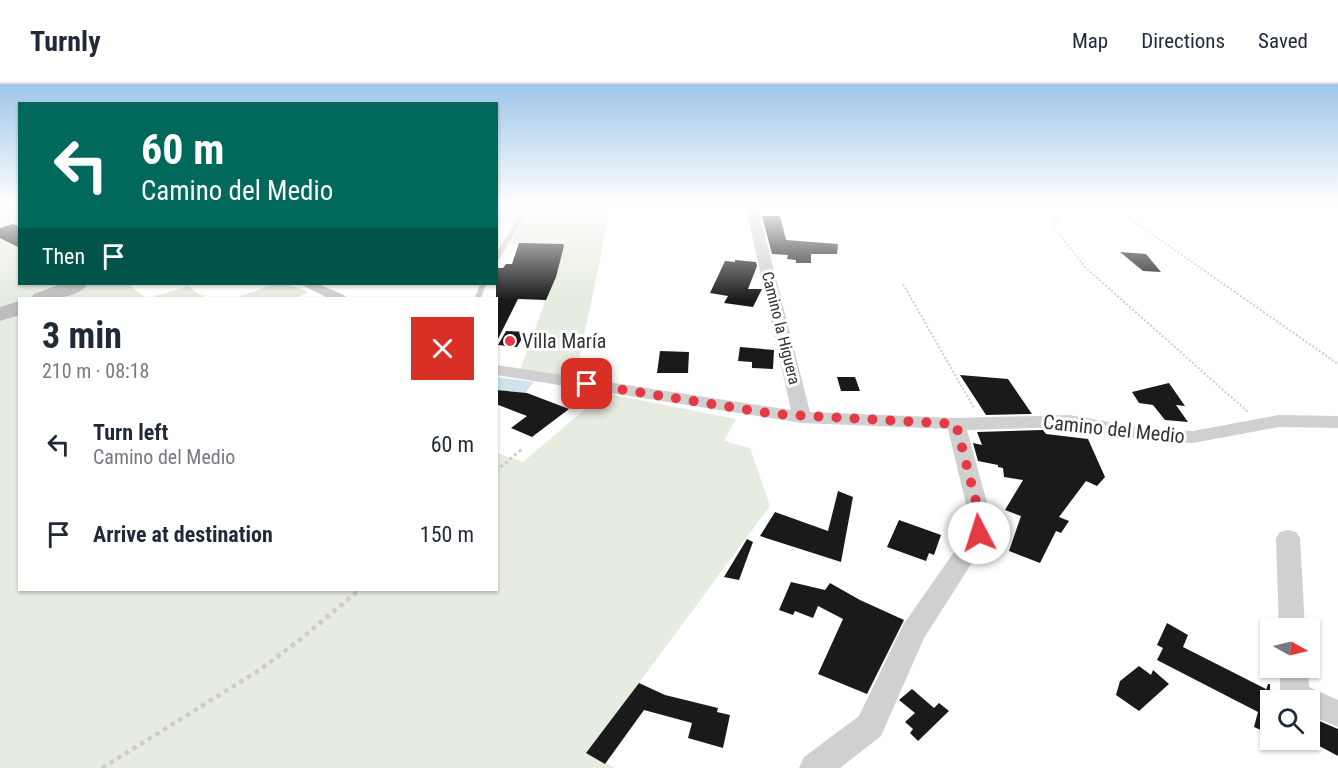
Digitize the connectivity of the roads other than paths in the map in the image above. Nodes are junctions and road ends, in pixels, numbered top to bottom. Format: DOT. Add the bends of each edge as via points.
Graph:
graph roads {
  1 [pos="510,236"];
  2 [pos="759,236"];
  3 [pos="498,256"];
  4 [pos="75,285"];
  5 [pos="309,285"];
  6 [pos="44,297"];
  7 [pos="337,297"];
  8 [pos="18,308"];
  9 [pos="0,315"];
  10 [pos="498,370"];
  11 [pos="802,417"];
  12 [pos="1338,422"];
  13 [pos="956,424"];
  14 [pos="1288,537"];
  15 [pos="1292,618"];
  16 [pos="1294,678"];
  17 [pos="1338,714"];
  18 [pos="815,768"];
  1 -- 3 [label="lane"];
  2 -- 11 [label="street, Camino la Higuera"];
  4 -- 6 [label="main road"];
  5 -- 7 [label="street"];
  8 -- 9 [label="main road"];
  10 -- 11 [label="street, Camino del Medio"];
  11 -- 13 [label="street, Camino del Medio"];
  12 -- 13 [label="street, Camino del Medio" via="1260,423 1193,437 1151,435 1069,421"];
  13 -- 18 [label="street" via="981,521 979,533 913,633 870,726"];
  14 -- 15 [label="street"];
  16 -- 17 [label="street" via="1295,693"];
}
